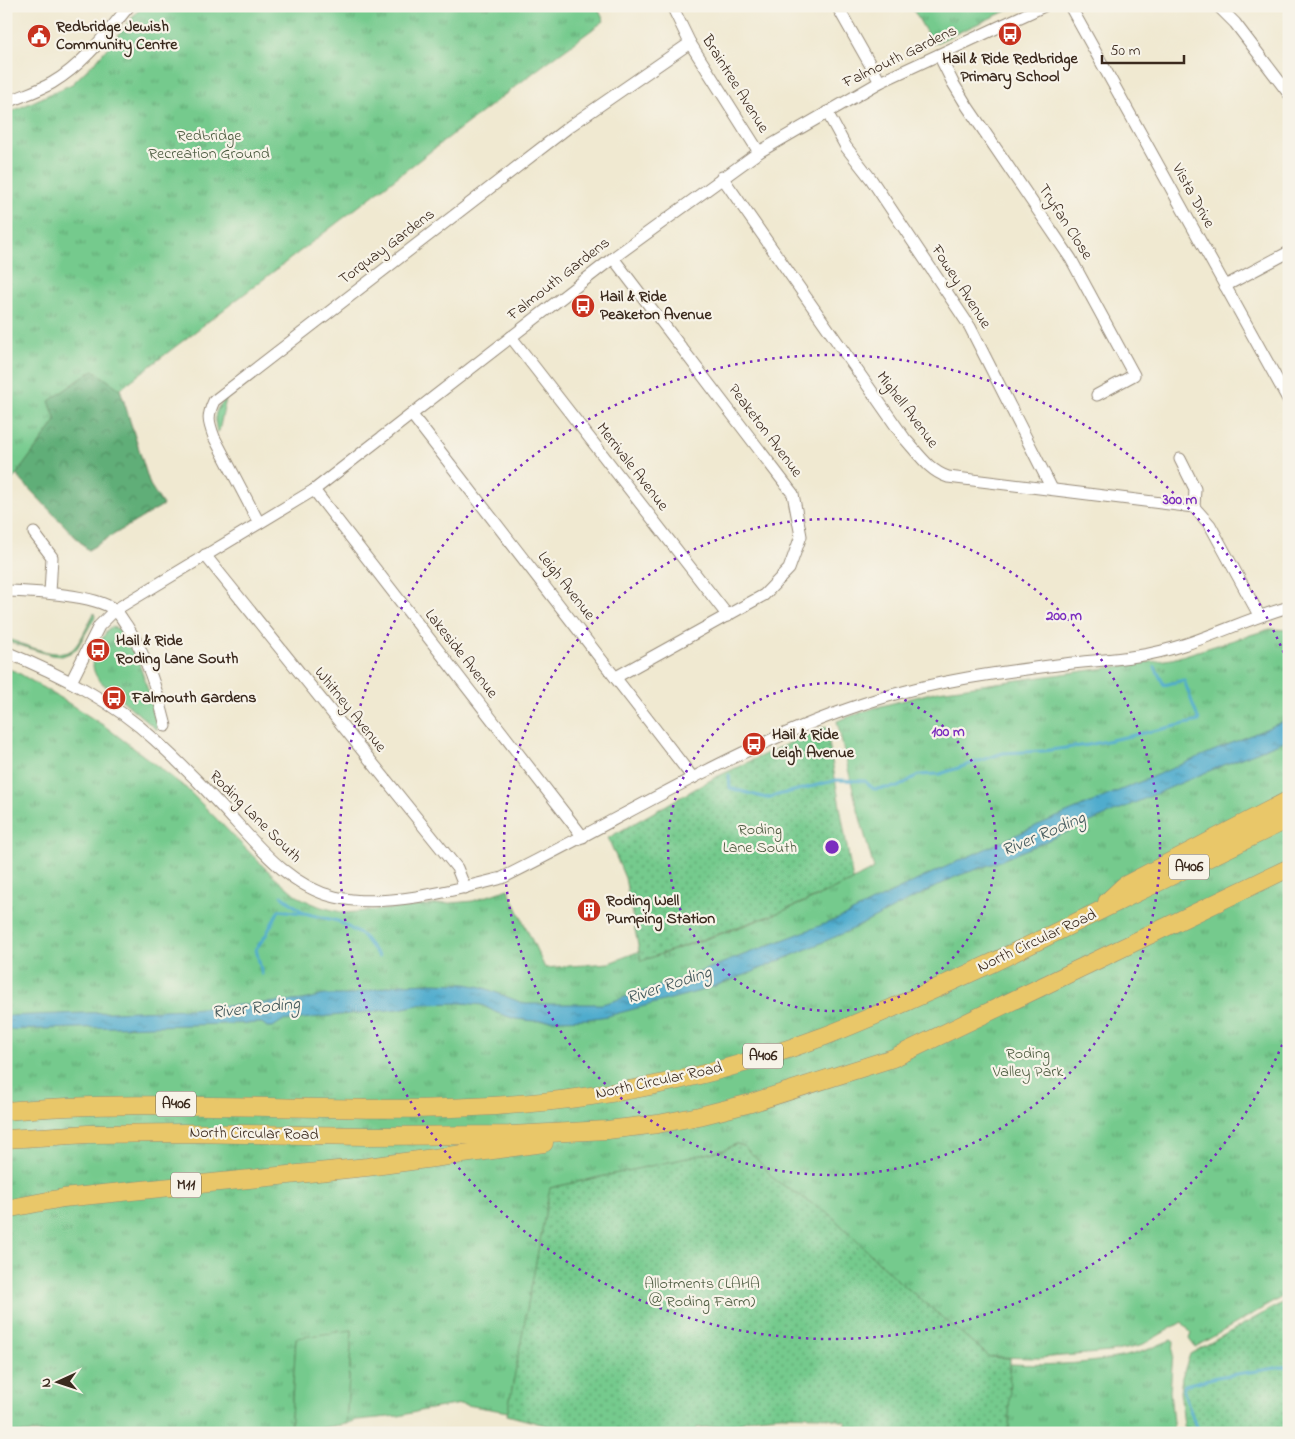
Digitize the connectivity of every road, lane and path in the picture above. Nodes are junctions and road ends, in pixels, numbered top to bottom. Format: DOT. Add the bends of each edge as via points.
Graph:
graph roads {
  1 [pos="129,6"];
  2 [pos="672,6"];
  3 [pos="837,6"];
  4 [pos="1044,6"];
  5 [pos="1070,6"];
  6 [pos="1218,6"];
  7 [pos="690,43"];
  8 [pos="939,54"];
  9 [pos="880,82"];
  10 [pos="1288,90"];
  11 [pos="6,103"];
  12 [pos="827,112"];
  13 [pos="758,152"];
  14 [pos="722,177"];
  15 [pos="1289,252"];
  16 [pos="612,258"];
  17 [pos="1225,286"];
  18 [pos="511,338"];
  19 [pos="1287,393"];
  20 [pos="1097,395"];
  21 [pos="412,415"];
  22 [pos="1180,459"];
  23 [pos="1052,489"];
  24 [pos="314,490"];
  25 [pos="1194,507"];
  26 [pos="260,523"];
  27 [pos="34,533"];
  28 [pos="205,555"];
  29 [pos="6,591"];
  30 [pos="50,593"];
  31 [pos="1289,606"];
  32 [pos="115,610"];
  33 [pos="1258,615"];
  34 [pos="728,616"];
  35 [pos="6,652"];
  36 [pos="616,677"];
  37 [pos="71,682"];
  38 [pos="166,726"];
  39 [pos="693,778"];
  40 [pos="1289,800"];
  41 [pos="1289,819"];
  42 [pos="583,837"];
  43 [pos="1289,868"];
  44 [pos="1289,875"];
  45 [pos="465,888"];
  46 [pos="1220,901"];
  47 [pos="1090,917"];
  48 [pos="6,1111"];
  49 [pos="658,1124"];
  50 [pos="6,1138"];
  51 [pos="6,1210"];
  1 -- 11 [label="street" via="76,67 52,83"];
  2 -- 7 [label="street, Braintree Avenue"];
  3 -- 9 [label="street"];
  4 -- 8 [label="street, Falmouth Gardens"];
  5 -- 17 [label="street, Vista Drive"];
  6 -- 10 [label="street"];
  7 -- 13 [label="street, Braintree Avenue"];
  7 -- 26 [label="street, Torquay Gardens" via="570,126 214,401 209,424"];
  8 -- 9 [label="street, Falmouth Gardens"];
  8 -- 20 [label="street, Tryfan Close" via="967,106 1071,259 1134,375"];
  9 -- 12 [label="street, Falmouth Gardens"];
  12 -- 13 [label="street, Falmouth Gardens"];
  12 -- 23 [label="street, Fowey Avenue" via="846,146 970,327"];
  13 -- 14 [label="street, Falmouth Gardens"];
  14 -- 16 [label="street, Falmouth Gardens"];
  14 -- 23 [label="street, Mighell Avenue" via="905,439 931,469 948,477"];
  15 -- 17 [label="street"];
  16 -- 18 [label="street, Falmouth Gardens"];
  16 -- 34 [label="street, Peaketon Avenue" via="793,494 801,536 790,569 764,594"];
  17 -- 19 [label="street, Vista Drive"];
  18 -- 21 [label="street, Falmouth Gardens"];
  18 -- 34 [label="street, Merrivale Avenue"];
  21 -- 24 [label="street, Falmouth Gardens"];
  21 -- 36 [label="street, Leigh Avenue"];
  22 -- 25 [label="street" via="1195,489"];
  23 -- 25 [label="street, Mighell Avenue"];
  24 -- 26 [label="street, Falmouth Gardens"];
  24 -- 42 [label="street, Lakeside Avenue"];
  25 -- 33 [label="street" via="1210,525"];
  26 -- 28 [label="street, Falmouth Gardens"];
  27 -- 30 [label="street" via="52,558"];
  28 -- 32 [label="street, Falmouth Gardens"];
  28 -- 45 [label="street, Whitney Avenue" via="457,868"];
  29 -- 30 [label="street"];
  30 -- 32 [label="street" via="97,602"];
  31 -- 33 [label="street, Roding Lane South"];
  32 -- 37 [label="street" via="99,626"];
  32 -- 38 [label="street" via="138,643 154,680"];
  33 -- 39 [label="street, Roding Lane South" via="1169,650 983,675 874,700 783,735"];
  34 -- 36 [label="street, Peaketon Avenue"];
  35 -- 37 [label="street, Roding Lane South"];
  36 -- 39 [label="street, Leigh Avenue"];
  37 -- 45 [label="street, Roding Lane South" via="154,739 268,856 287,874 310,888 360,901"];
  39 -- 42 [label="street, Roding Lane South"];
  40 -- 47 [label="highway, A406" via="1124,886"];
  41 -- 47 [label="highway, North Circular Road / A406"];
  42 -- 45 [label="street, Roding Lane South" via="502,878"];
  43 -- 46 [label="highway, North Circular Road / A406"];
  44 -- 46 [label="highway, A406"];
  46 -- 49 [label="highway, North Circular Road / A406" via="893,1058 751,1103"];
  47 -- 48 [label="highway, North Circular Road / A406" via="929,992 824,1036 772,1054 654,1085 591,1096 496,1106 366,1108 151,1104"];
  49 -- 50 [label="highway, North Circular Road / A406" via="607,1130 414,1136 183,1132"];
  49 -- 51 [label="highway, M11" via="556,1142 367,1167 63,1198"];
}
